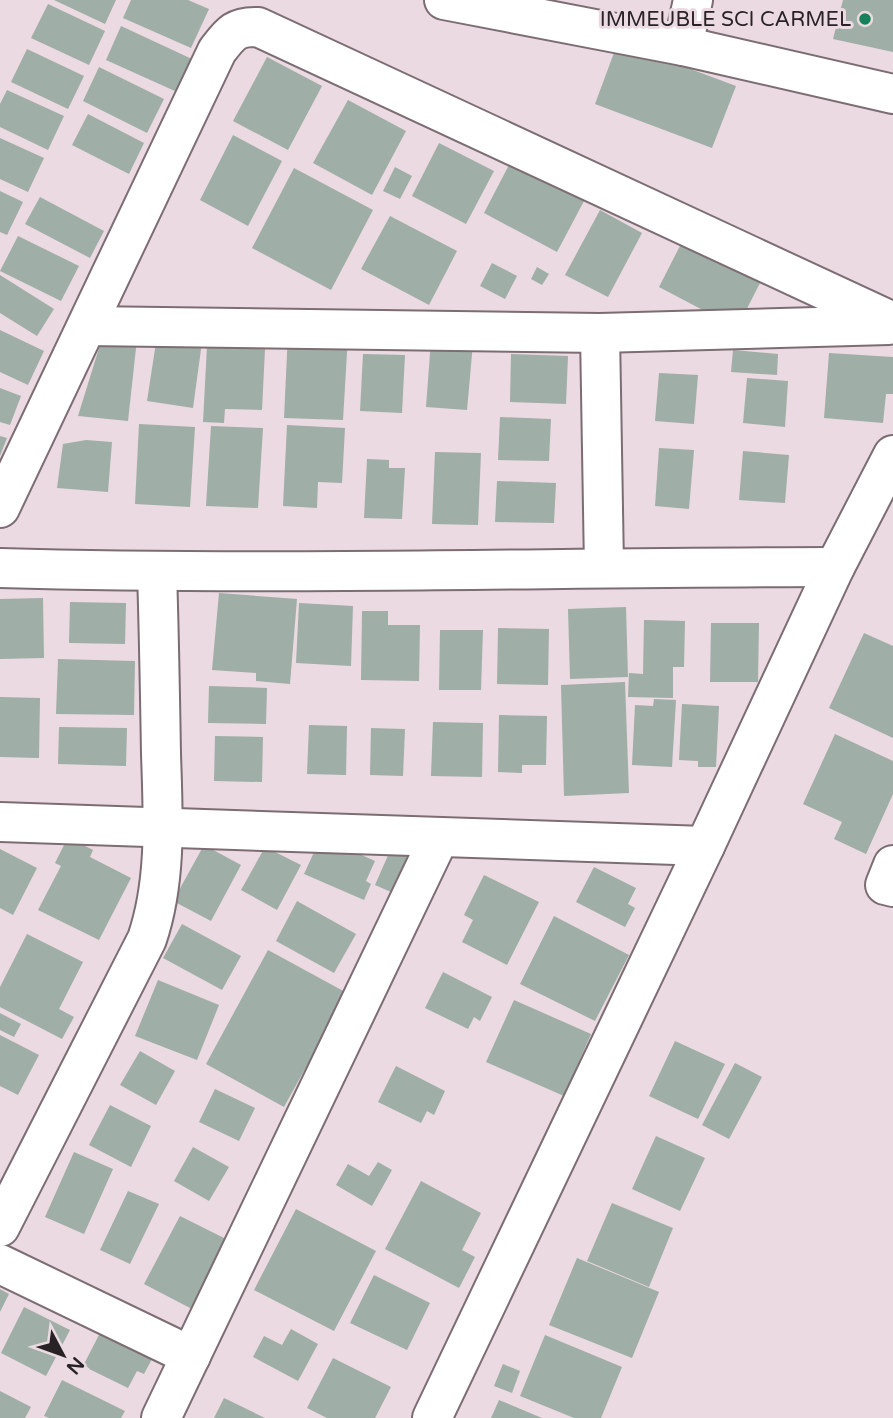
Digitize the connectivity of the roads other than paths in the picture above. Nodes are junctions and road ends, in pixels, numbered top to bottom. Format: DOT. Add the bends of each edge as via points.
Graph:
graph roads {
  1 [pos="444,0"];
  2 [pos="693,0"];
  3 [pos="683,46"];
  4 [pos="893,94"];
  5 [pos="893,324"];
  6 [pos="87,326"];
  7 [pos="600,333"];
  8 [pos="893,455"];
  9 [pos="0,508"];
  10 [pos="604,567"];
  11 [pos="835,567"];
  12 [pos="0,568"];
  13 [pos="158,572"];
  14 [pos="0,822"];
  15 [pos="163,828"];
  16 [pos="439,838"];
  17 [pos="705,846"];
  18 [pos="893,865"];
  19 [pos="893,887"];
  20 [pos="0,1227"];
  21 [pos="0,1264"];
  22 [pos="191,1356"];
  23 [pos="161,1418"];
  24 [pos="432,1418"];
  1 -- 3 [label="street"];
  2 -- 3 [label="street"];
  3 -- 4 [label="street"];
  5 -- 6 [label="street" via="258,27 246,26 233,32 217,51"];
  5 -- 7 [label="street"];
  6 -- 7 [label="street"];
  6 -- 9 [label="street"];
  7 -- 10 [label="street"];
  8 -- 11 [label="street"];
  10 -- 11 [label="street"];
  10 -- 13 [label="street"];
  11 -- 17 [label="street"];
  12 -- 13 [label="street"];
  13 -- 15 [label="street"];
  14 -- 15 [label="street"];
  15 -- 16 [label="street"];
  15 -- 20 [label="street" via="158,897 146,939"];
  16 -- 17 [label="street"];
  16 -- 22 [label="street"];
  17 -- 24 [label="street"];
  18 -- 19 [label="street" via="885,885"];
  21 -- 22 [label="street"];
  22 -- 23 [label="street"];
}
